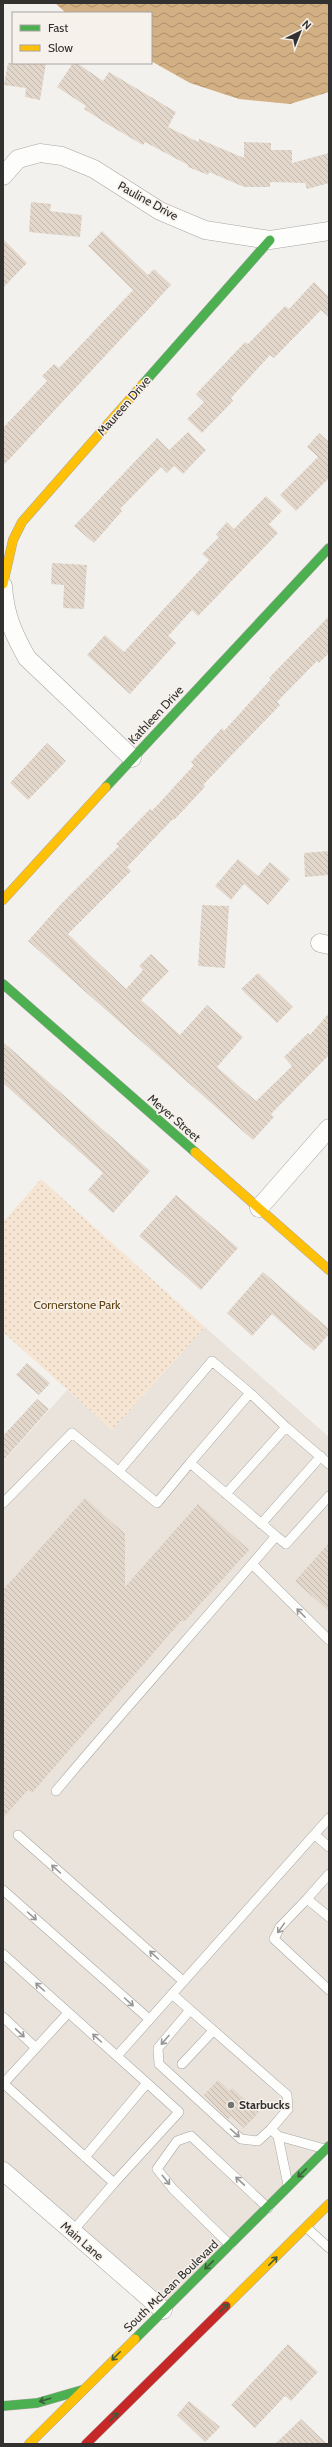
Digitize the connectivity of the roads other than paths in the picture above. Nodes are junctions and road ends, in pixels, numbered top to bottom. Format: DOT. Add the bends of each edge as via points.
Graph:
graph roads {
  1 [pos="3,176"];
  2 [pos="329,231"];
  3 [pos="270,240"];
  4 [pos="329,548"];
  5 [pos="3,585"];
  6 [pos="132,758"];
  7 [pos="3,900"];
  8 [pos="3,984"];
  9 [pos="329,1128"];
  10 [pos="259,1208"];
  11 [pos="329,1270"];
  12 [pos="250,1394"];
  13 [pos="286,1427"];
  14 [pos="321,1456"];
  15 [pos="190,1462"];
  16 [pos="329,1464"];
  17 [pos="119,1471"];
  18 [pos="226,1494"];
  19 [pos="329,1496"];
  20 [pos="3,1503"];
  21 [pos="261,1524"];
  22 [pos="276,1536"];
  23 [pos="252,1564"];
  24 [pos="329,1640"];
  25 [pos="56,1791"];
  26 [pos="329,1818"];
  27 [pos="315,1834"];
  28 [pos="18,1835"];
  29 [pos="329,1847"];
  30 [pos="329,1874"];
  31 [pos="3,1890"];
  32 [pos="307,1899"];
  33 [pos="329,1917"];
  34 [pos="3,1954"];
  35 [pos="183,1981"];
  36 [pos="329,1990"];
  37 [pos="172,1994"];
  38 [pos="190,2010"];
  39 [pos="68,2013"];
  40 [pos="3,2017"];
  41 [pos="149,2019"];
  42 [pos="213,2030"];
  43 [pos="36,2048"];
  44 [pos="117,2056"];
  45 [pos="182,2064"];
  46 [pos="147,2083"];
  47 [pos="3,2084"];
  48 [pos="164,2128"];
  49 [pos="275,2133"];
  50 [pos="177,2140"];
  51 [pos="327,2147"];
  52 [pos="85,2157"];
  53 [pos="3,2171"];
  54 [pos="114,2183"];
  55 [pos="288,2187"];
  56 [pos="329,2204"];
  57 [pos="268,2208"];
  58 [pos="306,2228"];
  59 [pos="72,2232"];
  60 [pos="230,2245"];
  61 [pos="329,2248"];
  62 [pos="163,2310"];
  63 [pos="82,2390"];
  64 [pos="3,2406"];
  65 [pos="30,2444"];
  66 [pos="86,2444"];
  1 -- 3 [label="street, Pauline Drive" via="18,159 40,154 62,156 94,169 160,211 205,230"];
  2 -- 3 [label="street, Pauline Drive"];
  3 -- 5 [label="main road, Maureen Drive" via="22,522 13,540"];
  4 -- 6 [label="main road, Kathleen Drive"];
  5 -- 6 [label="street, Maureen Drive" via="5,611 15,638 27,658"];
  6 -- 7 [label="main road, Kathleen Drive"];
  8 -- 10 [label="main road, Meyer Street"];
  9 -- 10 [label="street"];
  10 -- 11 [label="main road, Meyer Street"];
  12 -- 13 [label="lane"];
  12 -- 15 [label="lane"];
  12 -- 17 [label="lane" via="212,1361"];
  13 -- 14 [label="lane"];
  13 -- 18 [label="lane"];
  14 -- 16 [label="lane"];
  14 -- 21 [label="lane"];
  15 -- 17 [label="lane" via="157,1503"];
  15 -- 18 [label="lane"];
  17 -- 20 [label="lane" via="72,1432"];
  18 -- 21 [label="lane"];
  19 -- 22 [label="lane" via="286,1544"];
  21 -- 22 [label="lane"];
  22 -- 23 [label="lane"];
  24 -- 23 [label="lane, one-way"];
  23 -- 25 [label="lane" via="199,1628 131,1701"];
  26 -- 27 [label="lane"];
  27 -- 29 [label="lane"];
  27 -- 35 [label="lane"];
  35 -- 28 [label="lane, one-way"];
  30 -- 32 [label="lane"];
  31 -- 41 [label="lane, one-way"];
  32 -- 33 [label="lane"];
  32 -- 36 [label="lane, one-way" via="280,1927 274,1939"];
  39 -- 34 [label="lane, one-way"];
  35 -- 37 [label="lane"];
  37 -- 38 [label="lane"];
  37 -- 41 [label="lane"];
  38 -- 42 [label="lane"];
  38 -- 49 [label="lane, one-way" via="158,2048 159,2064 241,2139 258,2141"];
  39 -- 43 [label="lane"];
  44 -- 39 [label="lane, one-way"];
  40 -- 43 [label="lane, one-way"];
  41 -- 44 [label="lane"];
  42 -- 45 [label="lane"];
  42 -- 49 [label="lane" via="287,2095 288,2109"];
  43 -- 47 [label="lane"];
  44 -- 46 [label="lane"];
  46 -- 48 [label="lane" via="179,2112"];
  46 -- 52 [label="lane"];
  47 -- 52 [label="lane"];
  48 -- 50 [label="lane"];
  48 -- 54 [label="lane"];
  49 -- 51 [label="lane"];
  49 -- 55 [label="lane"];
  57 -- 50 [label="lane, one-way" via="191,2136"];
  50 -- 60 [label="lane, one-way" via="157,2169 173,2189"];
  51 -- 55 [label="main road, South McLean Boulevard, one-way"];
  52 -- 54 [label="lane"];
  53 -- 59 [label="street, Main Lane"];
  54 -- 59 [label="lane"];
  55 -- 57 [label="main road, South McLean Boulevard"];
  56 -- 58 [label="main road"];
  57 -- 60 [label="main road, South McLean Boulevard"];
  58 -- 61 [label="lane"];
  66 -- 58 [label="main road, one-way"];
  59 -- 62 [label="street, Main Lane"];
  60 -- 62 [label="main road, South McLean Boulevard, one-way"];
  62 -- 63 [label="main road, South McLean Boulevard, one-way"];
  63 -- 64 [label="main road, one-way" via="37,2402"];
  63 -- 65 [label="main road, South McLean Boulevard"];
}
